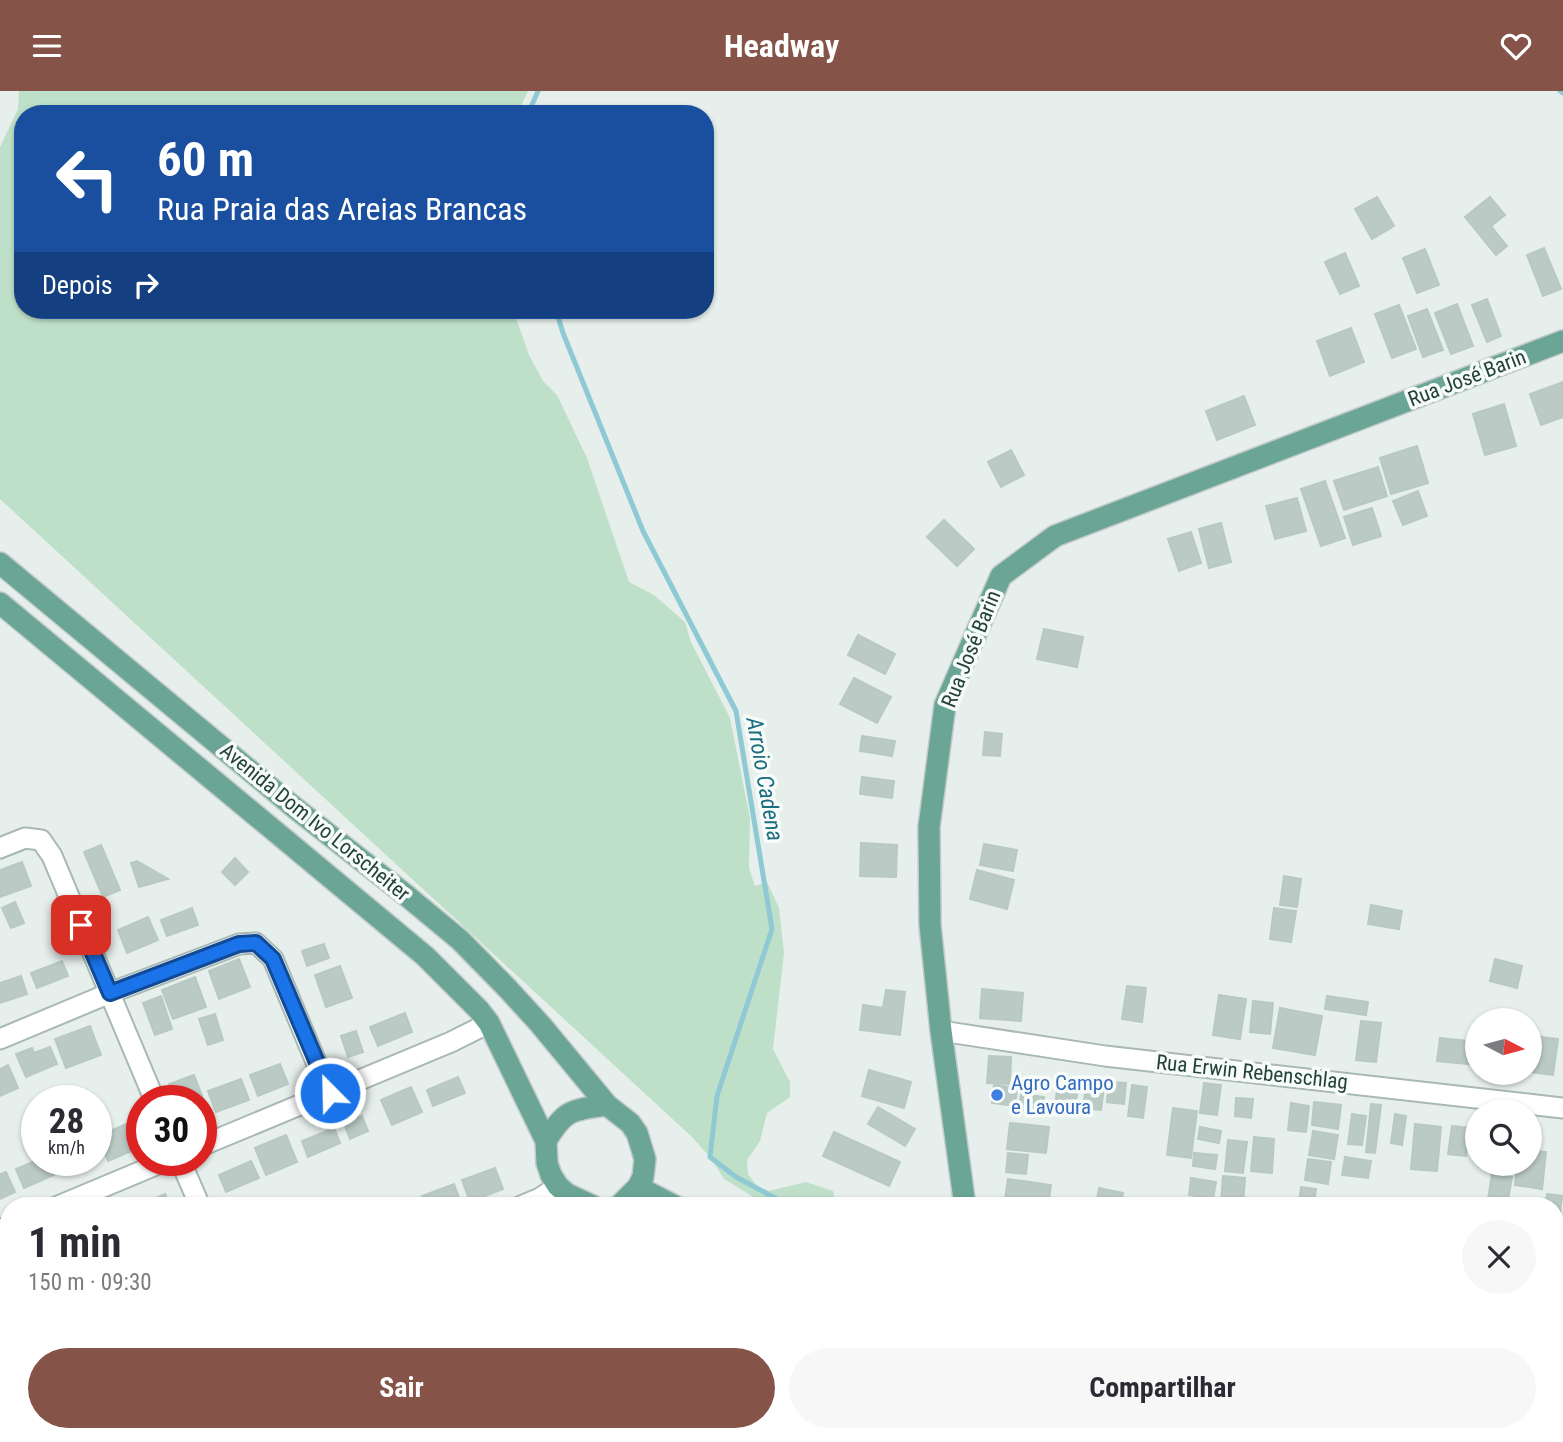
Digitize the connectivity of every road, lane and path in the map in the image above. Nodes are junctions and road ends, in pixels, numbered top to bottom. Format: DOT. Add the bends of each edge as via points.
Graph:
graph roads {
  1 [pos="1563,341"];
  2 [pos="0,563"];
  3 [pos="0,603"];
  4 [pos="0,848"];
  5 [pos="110,993"];
  6 [pos="489,1023"];
  7 [pos="941,1031"];
  8 [pos="0,1039"];
  9 [pos="148,1085"];
  10 [pos="330,1093"];
  11 [pos="607,1105"];
  12 [pos="1563,1108"];
  13 [pos="217,1139"];
  14 [pos="546,1141"];
  15 [pos="129,1176"];
  16 [pos="187,1176"];
  17 [pos="558,1186"];
  18 [pos="638,1187"];
  19 [pos="79,1197"];
  20 [pos="196,1197"];
  21 [pos="542,1197"];
  22 [pos="574,1197"];
  23 [pos="628,1197"];
  24 [pos="657,1197"];
  25 [pos="964,1197"];
  1 -- 7 [label="main road, Rua José Barin" via="1055,536 1001,576 945,705 929,827 930,925"];
  2 -- 11 [label="main road, Avenida Dom Ivo Lorscheiter" via="460,940 532,1015"];
  3 -- 6 [label="main road, Avenida Dom Ivo Lorscheiter" via="425,956"];
  4 -- 5 [label="street" via="25,838 41,840"];
  5 -- 8 [label="street"];
  5 -- 9 [label="street"];
  5 -- 10 [label="street" via="239,944 256,943 273,959"];
  6 -- 10 [label="street"];
  6 -- 14 [label="main road, Avenida Dom Ivo Lorscheiter"];
  7 -- 12 [label="street, Rua Erwin Rebenschlag" via="1105,1056"];
  7 -- 25 [label="main road, Rua José Barin"];
  10 -- 13 [label="street"];
  11 -- 14 [label="main road" via="573,1111"];
  11 -- 18 [label="main road, Avenida Dom Ivo Lorscheiter" via="637,1133 645,1159"];
  14 -- 17 [label="main road, Avenida Dom Ivo Lorscheiter" via="547,1163"];
  15 -- 19 [label="street"];
  16 -- 20 [label="street"];
  17 -- 21 [label="street"];
  17 -- 22 [label="main road"];
  18 -- 23 [label="main road"];
  18 -- 24 [label="main road"];
}
